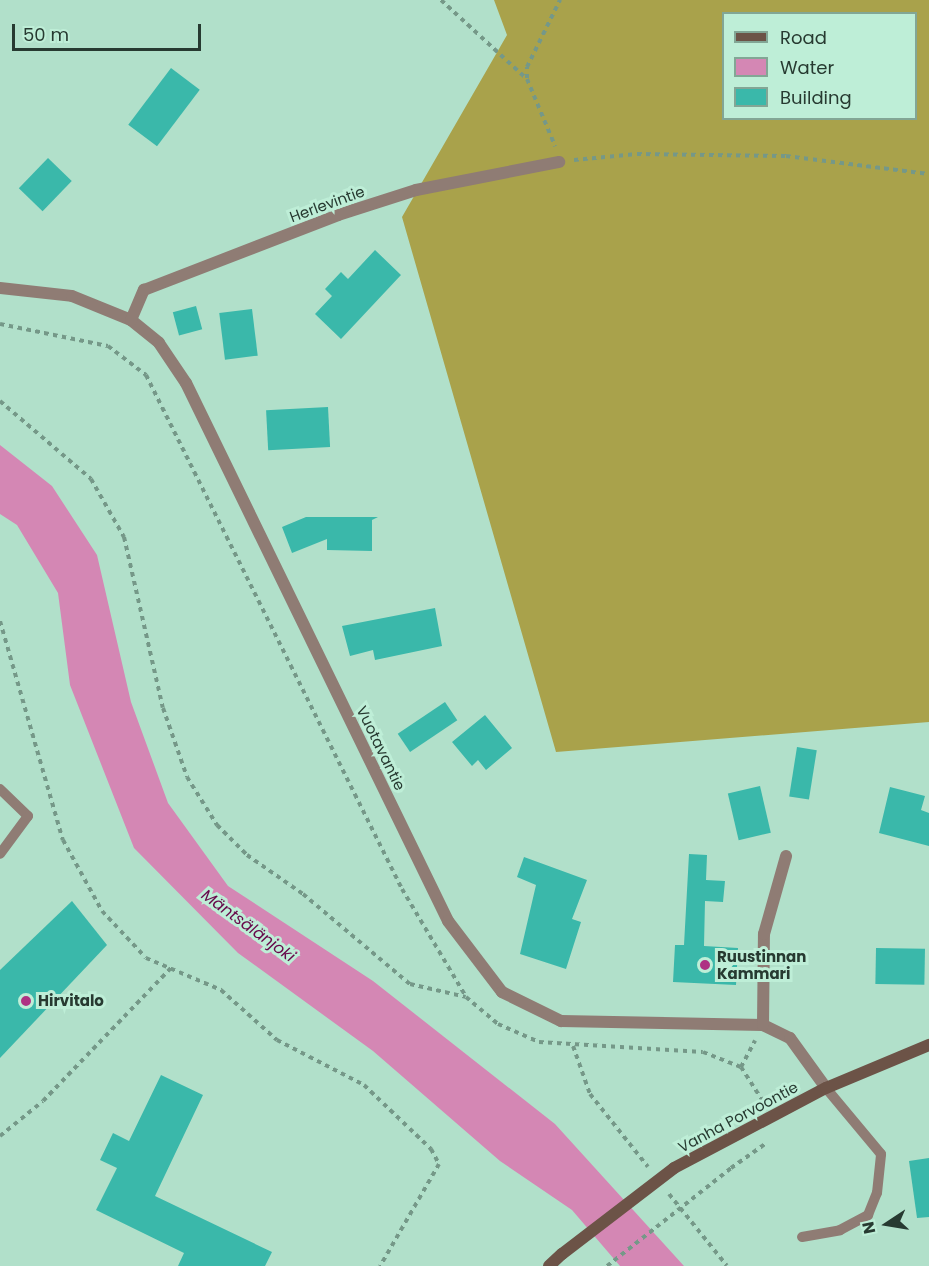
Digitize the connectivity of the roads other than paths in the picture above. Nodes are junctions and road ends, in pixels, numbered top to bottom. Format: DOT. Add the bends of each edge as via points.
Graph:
graph roads {
  1 [pos="559,162"];
  2 [pos="0,288"];
  3 [pos="131,320"];
  4 [pos="0,789"];
  5 [pos="0,854"];
  6 [pos="786,856"];
  7 [pos="764,1025"];
  8 [pos="929,1045"];
  9 [pos="826,1089"];
  10 [pos="802,1237"];
  11 [pos="549,1266"];
  1 -- 3 [label="street, Herlevintie" via="416,190 338,215 144,290"];
  2 -- 3 [label="street, Vuotavantie" via="72,296"];
  3 -- 7 [label="street, Vuotavantie" via="159,343 186,383 448,921 502,992 561,1021"];
  4 -- 5 [label="lane" via="28,816"];
  6 -- 7 [label="street" via="764,934"];
  7 -- 9 [label="street, Vuotavantie" via="790,1038"];
  8 -- 9 [label="main road, Vanha Porvoontie"];
  9 -- 10 [label="lane" via="880,1154 877,1193 868,1215 840,1230"];
  9 -- 11 [label="main road, Vanha Porvoontie, bridge" via="674,1168"];
}
